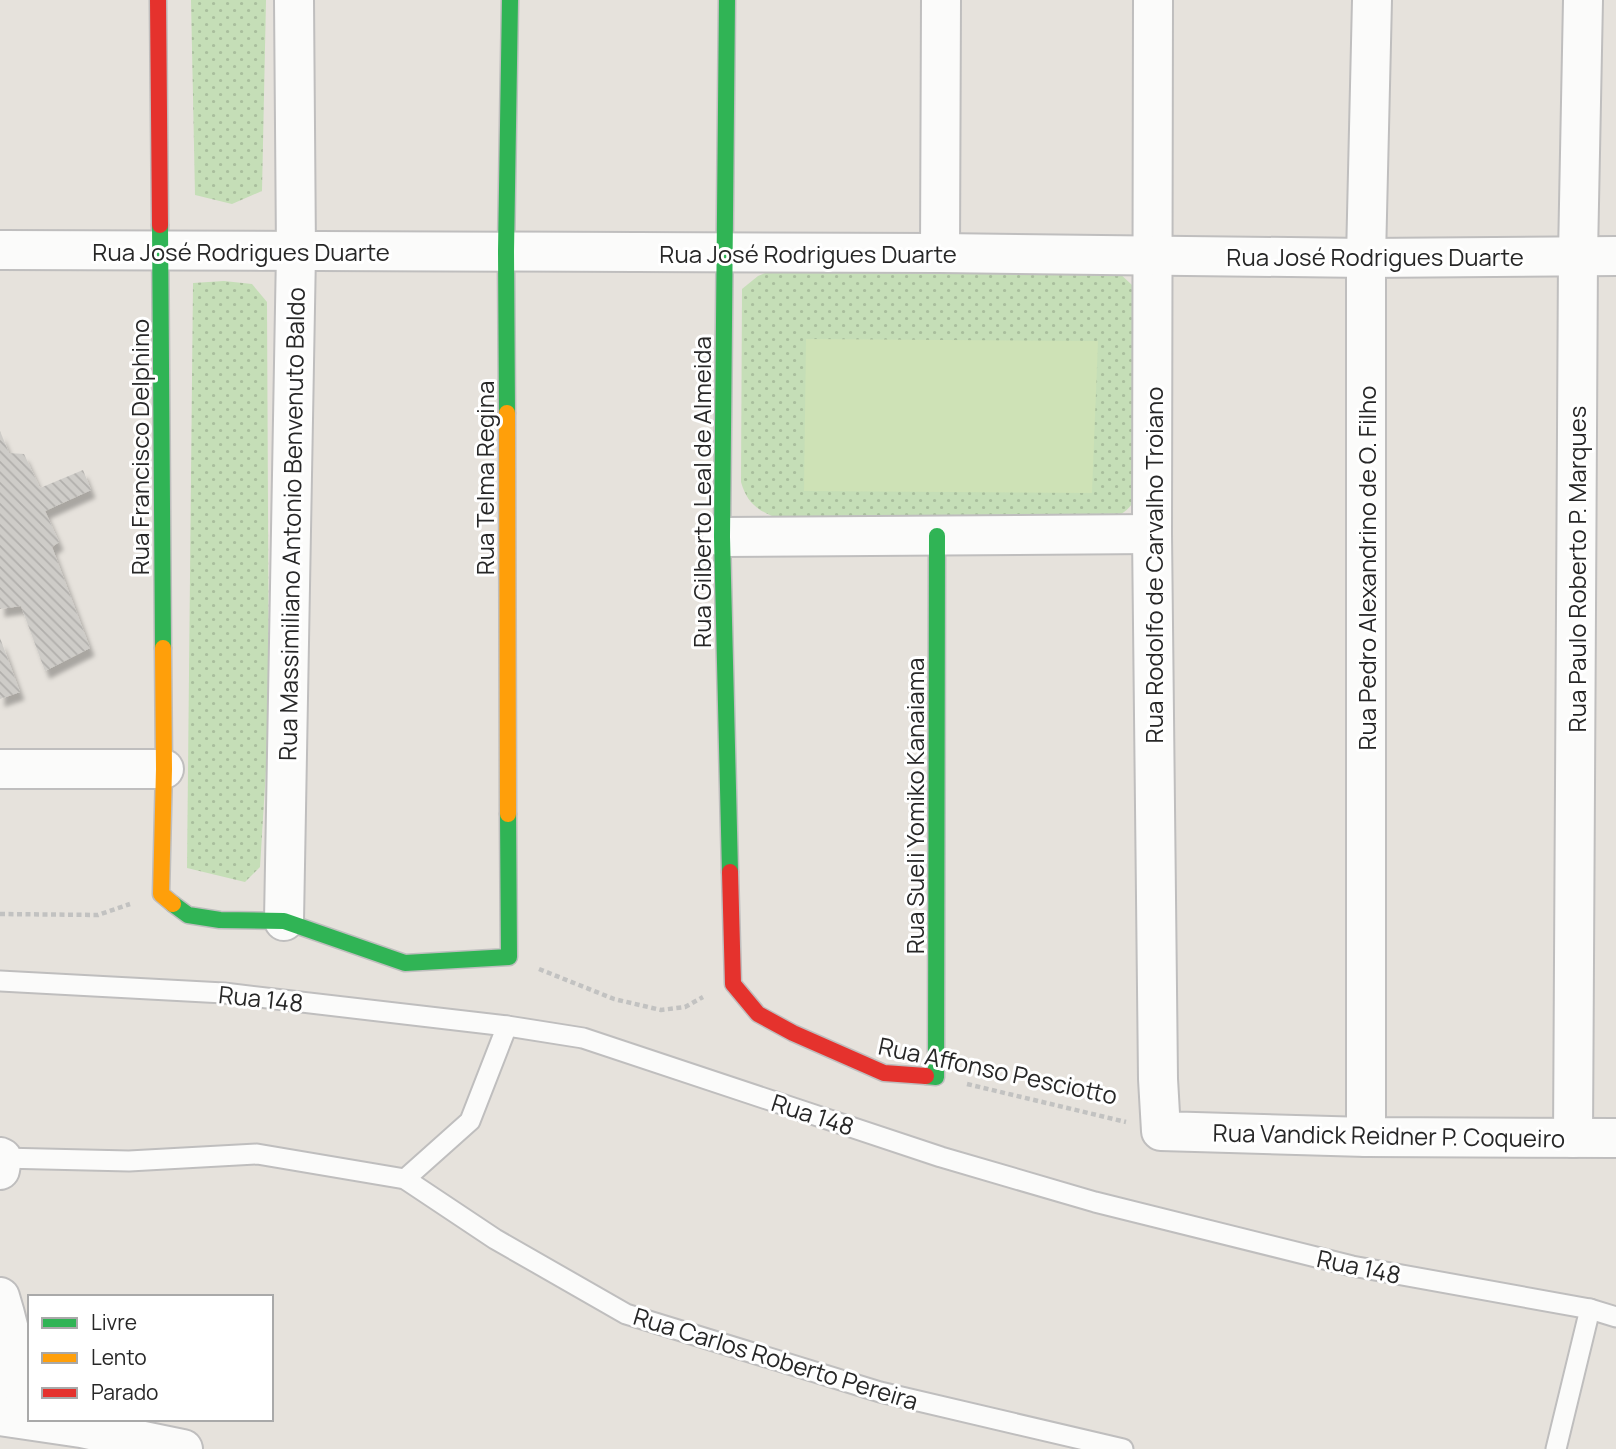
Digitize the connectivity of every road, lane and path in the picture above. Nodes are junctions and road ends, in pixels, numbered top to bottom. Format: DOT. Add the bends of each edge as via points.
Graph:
graph roads {
  1 [pos="158,0"];
  2 [pos="294,0"];
  3 [pos="510,0"];
  4 [pos="727,0"];
  5 [pos="941,0"];
  6 [pos="1153,0"];
  7 [pos="1372,0"];
  8 [pos="1583,0"];
  9 [pos="0,250"];
  10 [pos="160,251"];
  11 [pos="506,251"];
  12 [pos="296,252"];
  13 [pos="723,253"];
  14 [pos="940,253"];
  15 [pos="1152,254"];
  16 [pos="1578,255"];
  17 [pos="1616,256"];
  18 [pos="1366,258"];
  19 [pos="1152,534"];
  20 [pos="937,536"];
  21 [pos="722,537"];
  22 [pos="0,769"];
  23 [pos="164,769"];
  24 [pos="161,894"];
  25 [pos="0,914"];
  26 [pos="284,921"];
  27 [pos="509,957"];
  28 [pos="0,981"];
  29 [pos="733,984"];
  30 [pos="508,1026"];
  31 [pos="936,1077"];
  32 [pos="1161,1131"];
  33 [pos="1366,1137"];
  34 [pos="1573,1138"];
  35 [pos="1616,1138"];
  36 [pos="1,1162"];
  37 [pos="405,1179"];
  38 [pos="0,1297"];
  39 [pos="1590,1309"];
  40 [pos="1616,1317"];
  41 [pos="8,1417"];
  42 [pos="79,1438"];
  43 [pos="183,1449"];
  44 [pos="1123,1449"];
  45 [pos="1556,1449"];
  1 -- 10 [label="street, Rua Francisco Delphino"];
  2 -- 12 [label="street, Rua Massimiliano Antonio Benvenuto Baldo"];
  3 -- 11 [label="street, Rua Telma Regina"];
  4 -- 13 [label="street, Rua Gilberto Leal de Almeida"];
  5 -- 14 [label="street"];
  6 -- 15 [label="street, Rua Rodolfo de Carvalho Troiano"];
  7 -- 18 [label="street, Rua Pedro Alexandrino de O. Filho"];
  8 -- 16 [label="street, Rua Paulo Roberto P. Marques"];
  9 -- 10 [label="street, Rua José Rodrigues Duarte"];
  10 -- 12 [label="street, Rua José Rodrigues Duarte"];
  10 -- 23 [label="street, Rua Francisco Delphino"];
  11 -- 12 [label="street, Rua José Rodrigues Duarte"];
  11 -- 13 [label="street, Rua José Rodrigues Duarte"];
  11 -- 27 [label="street, Rua Telma Regina"];
  12 -- 26 [label="street, Rua Massimiliano Antonio Benvenuto Baldo"];
  13 -- 14 [label="street, Rua José Rodrigues Duarte"];
  13 -- 21 [label="street, Rua Gilberto Leal de Almeida"];
  14 -- 15 [label="street, Rua José Rodrigues Duarte"];
  15 -- 18 [label="street, Rua José Rodrigues Duarte"];
  15 -- 19 [label="street, Rua Rodolfo de Carvalho Troiano"];
  16 -- 17 [label="street, Rua José Rodrigues Duarte"];
  16 -- 18 [label="street, Rua José Rodrigues Duarte"];
  16 -- 34 [label="street, Rua Paulo Roberto P. Marques"];
  18 -- 33 [label="street, Rua Pedro Alexandrino de O. Filho"];
  19 -- 20 [label="street"];
  19 -- 32 [label="street, Rua Rodolfo de Carvalho Troiano"];
  20 -- 21 [label="street"];
  20 -- 31 [label="street, Rua Sueli Yomiko Kanaiama"];
  21 -- 29 [label="street, Rua Gilberto Leal de Almeida"];
  22 -- 23 [label="street"];
  23 -- 24 [label="street, Rua Francisco Delphino"];
  24 -- 25 [label="path" via="98,915"];
  24 -- 26 [label="street" via="188,915"];
  26 -- 27 [label="street" via="405,962"];
  27 -- 29 [label="path" via="614,999 661,1010 685,1007"];
  28 -- 30 [label="lane, Rua 148" via="224,993"];
  29 -- 31 [label="street, Rua Affonso Pesciotto" via="758,1014 793,1033 884,1073"];
  30 -- 37 [label="lane" via="470,1121"];
  30 -- 39 [label="lane, Rua 148" via="583,1038 941,1157 1095,1202 1352,1266"];
  31 -- 32 [label="path, Rua Affonso Pesciotto"];
  32 -- 33 [label="street, Rua Vandick Reidner P. Coqueiro"];
  33 -- 34 [label="street, Rua Vandick Reidner P. Coqueiro"];
  34 -- 35 [label="street, Rua Vandick Reidner P. Coqueiro"];
  36 -- 37 [label="lane, Rua Carlos Roberto Pereira" via="257,1154"];
  37 -- 44 [label="lane, Rua Carlos Roberto Pereira" via="626,1314 880,1392"];
  38 -- 41 [label="street" via="18,1375"];
  39 -- 40 [label="lane, Rua 148"];
  39 -- 45 [label="lane"];
  41 -- 42 [label="street"];
  42 -- 43 [label="street"];
}
